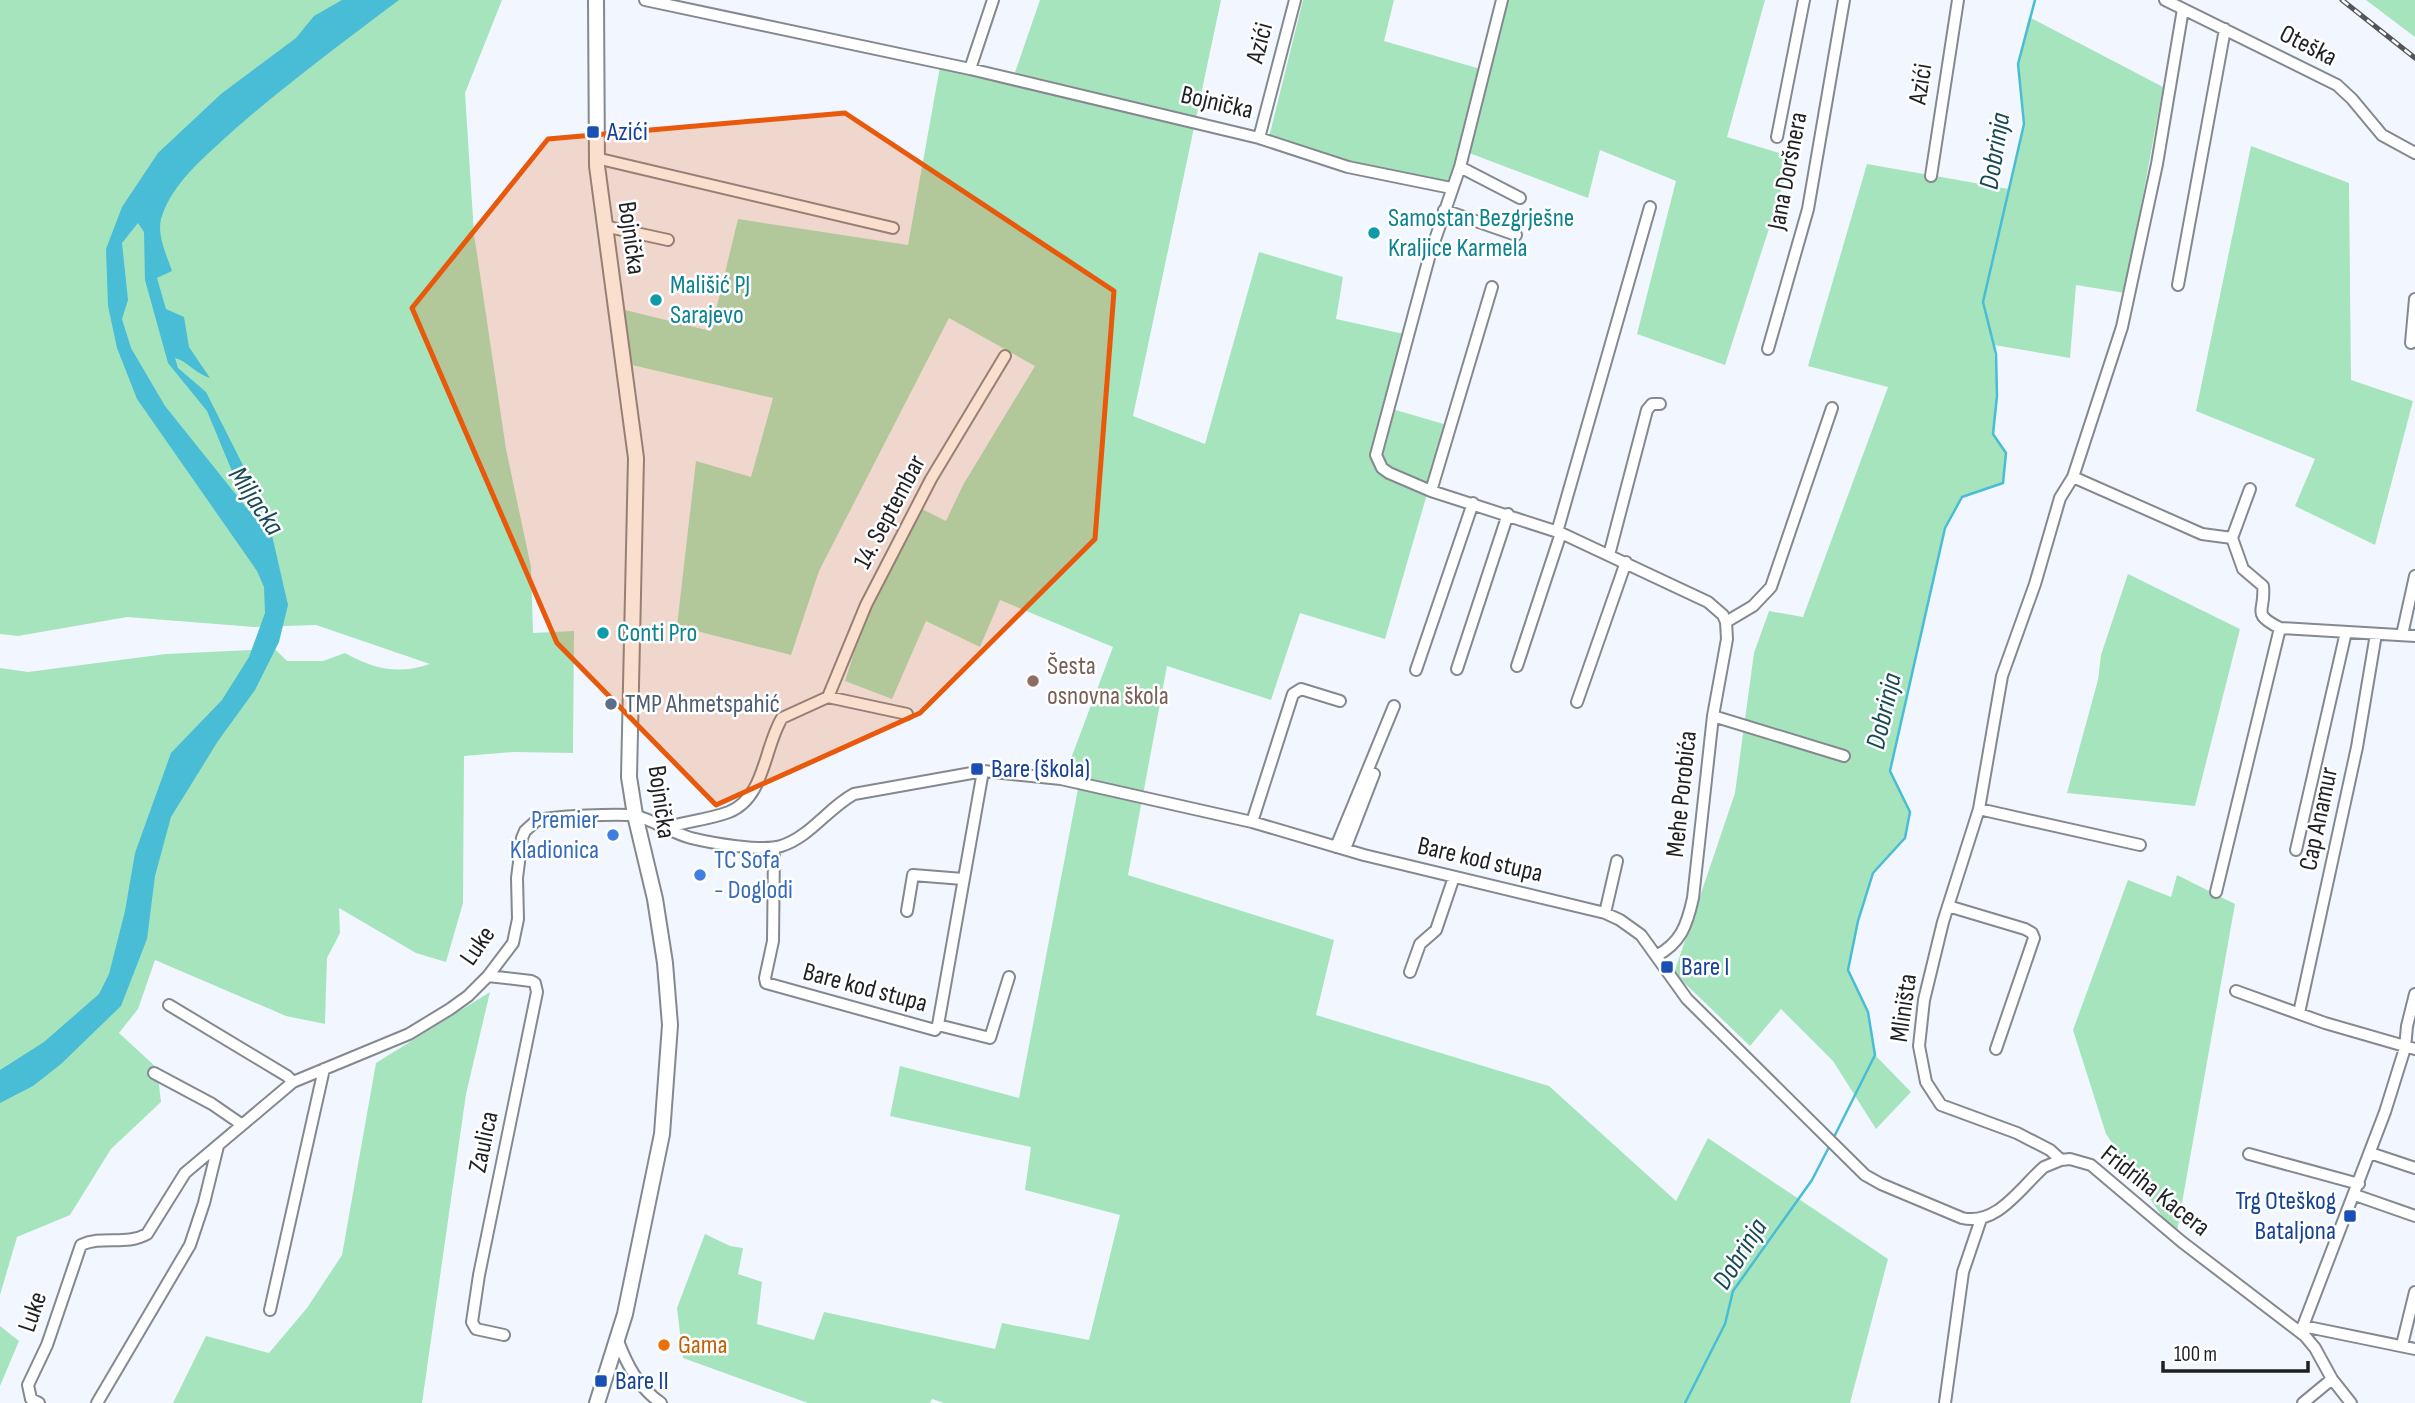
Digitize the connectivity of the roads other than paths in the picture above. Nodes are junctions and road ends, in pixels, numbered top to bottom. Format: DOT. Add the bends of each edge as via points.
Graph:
graph roads {
  1 [pos="596,0"];
  2 [pos="645,0"];
  3 [pos="993,0"];
  4 [pos="1295,0"];
  5 [pos="1502,0"];
  6 [pos="1804,0"];
  7 [pos="1844,0"];
  8 [pos="1958,0"];
  9 [pos="2165,0"];
  10 [pos="2183,9"];
  11 [pos="2225,29"];
  12 [pos="970,69"];
  13 [pos="1777,137"];
  14 [pos="1259,138"];
  15 [pos="2415,153"];
  16 [pos="596,158"];
  17 [pos="1460,167"];
  18 [pos="1931,176"];
  19 [pos="1451,188"];
  20 [pos="1520,198"];
  21 [pos="1650,207"];
  22 [pos="1444,210"];
  23 [pos="604,226"];
  24 [pos="892,228"];
  25 [pos="1516,235"];
  26 [pos="668,240"];
  27 [pos="2178,285"];
  28 [pos="1492,287"];
  29 [pos="2415,299"];
  30 [pos="2411,343"];
  31 [pos="1768,349"];
  32 [pos="1005,356"];
  33 [pos="1660,404"];
  34 [pos="1832,408"];
  35 [pos="2073,477"];
  36 [pos="2250,489"];
  37 [pos="1431,491"];
  38 [pos="1473,503"];
  39 [pos="1508,514"];
  40 [pos="1559,532"];
  41 [pos="2232,538"];
  42 [pos="1609,555"];
  43 [pos="1626,562"];
  44 [pos="2415,576"];
  45 [pos="1726,622"];
  46 [pos="2280,628"];
  47 [pos="2346,632"];
  48 [pos="2376,634"];
  49 [pos="2402,635"];
  50 [pos="2415,636"];
  51 [pos="1517,666"];
  52 [pos="1457,669"];
  53 [pos="1416,670"];
  54 [pos="828,697"];
  55 [pos="1340,701"];
  56 [pos="1577,702"];
  57 [pos="1394,706"];
  58 [pos="907,714"];
  59 [pos="1713,716"];
  60 [pos="1390,732"];
  61 [pos="1844,756"];
  62 [pos="984,771"];
  63 [pos="1979,809"];
  64 [pos="635,816"];
  65 [pos="1252,822"];
  66 [pos="665,828"];
  67 [pos="2140,845"];
  68 [pos="774,848"];
  69 [pos="1340,848"];
  70 [pos="2296,850"];
  71 [pos="1618,861"];
  72 [pos="1454,877"];
  73 [pos="963,879"];
  74 [pos="2216,892"];
  75 [pos="1948,906"];
  76 [pos="907,911"];
  77 [pos="1605,914"];
  78 [pos="1656,956"];
  79 [pos="1410,972"];
  80 [pos="488,976"];
  81 [pos="1009,977"];
  82 [pos="2236,991"];
  83 [pos="2415,994"];
  84 [pos="169,1005"];
  85 [pos="2299,1013"];
  86 [pos="938,1025"];
  87 [pos="2410,1048"];
  88 [pos="1996,1049"];
  89 [pos="324,1069"];
  90 [pos="154,1073"];
  91 [pos="293,1082"];
  92 [pos="241,1124"];
  93 [pos="218,1146"];
  94 [pos="2371,1153"];
  95 [pos="2249,1154"];
  96 [pos="2061,1160"];
  97 [pos="2415,1168"];
  98 [pos="2357,1189"];
  99 [pos="2415,1216"];
  100 [pos="1981,1219"];
  101 [pos="2415,1292"];
  102 [pos="270,1310"];
  103 [pos="2300,1328"];
  104 [pos="504,1335"];
  105 [pos="618,1341"];
  106 [pos="2402,1345"];
  107 [pos="2415,1349"];
  108 [pos="2332,1379"];
  109 [pos="39,1403"];
  110 [pos="97,1403"];
  111 [pos="597,1403"];
  112 [pos="661,1403"];
  113 [pos="1945,1403"];
  114 [pos="2303,1403"];
  115 [pos="2351,1403"];
  1 -- 16 [label="main road, Bojnička"];
  2 -- 12 [label="street, Bojnička"];
  3 -- 12 [label="street"];
  4 -- 14 [label="street, Azići"];
  5 -- 17 [label="street"];
  6 -- 13 [label="street"];
  7 -- 31 [label="street, Jana Doršnera" via="1808,209"];
  8 -- 18 [label="street, Azići"];
  9 -- 10 [label="street, Oteška"];
  10 -- 11 [label="street, Oteška"];
  10 -- 35 [label="street, Mliništa" via="2157,164 2122,327"];
  11 -- 15 [label="street, Oteška" via="2337,85 2382,135"];
  11 -- 27 [label="street"];
  12 -- 14 [label="street, Bojnička"];
  14 -- 19 [label="street, Bojnička" via="1348,167"];
  16 -- 23 [label="main road, Bojnička"];
  16 -- 24 [label="street, Bojnička"];
  17 -- 19 [label="street"];
  17 -- 20 [label="street"];
  19 -- 22 [label="street"];
  21 -- 40 [label="street"];
  22 -- 25 [label="street"];
  22 -- 37 [label="street" via="1376,455 1389,473"];
  23 -- 26 [label="street"];
  23 -- 64 [label="main road, Bojnička" via="636,458 629,777"];
  28 -- 37 [label="street"];
  29 -- 30 [label="street"];
  32 -- 54 [label="street, 14. Septembar" via="931,479 866,605"];
  33 -- 42 [label="street" via="1651,404 1647,410"];
  34 -- 45 [label="street" via="1771,587 1754,606"];
  35 -- 41 [label="street" via="2202,534"];
  35 -- 63 [label="street, Mliništa" via="2060,498 2000,687"];
  36 -- 41 [label="street"];
  37 -- 38 [label="street"];
  38 -- 39 [label="street"];
  38 -- 53 [label="street"];
  39 -- 40 [label="street"];
  39 -- 52 [label="street"];
  40 -- 42 [label="street"];
  40 -- 51 [label="street"];
  41 -- 46 [label="street" via="2243,569 2263,586 2261,617"];
  42 -- 43 [label="street"];
  43 -- 45 [label="street" via="1708,602"];
  43 -- 56 [label="street"];
  44 -- 49 [label="street"];
  45 -- 59 [label="street, Mehe Porobića"];
  46 -- 47 [label="street"];
  46 -- 74 [label="street"];
  47 -- 48 [label="street"];
  47 -- 70 [label="street, Cap Anamur"];
  48 -- 49 [label="street"];
  48 -- 85 [label="street, Cap Anamur" via="2339,838"];
  49 -- 50 [label="street"];
  54 -- 58 [label="street"];
  54 -- 66 [label="street" via="782,719 741,805"];
  55 -- 65 [label="street" via="1301,689 1293,694"];
  57 -- 69 [label="street"];
  59 -- 61 [label="street"];
  59 -- 78 [label="street, Mehe Porobića" via="1688,921 1677,941"];
  60 -- 69 [label="street"];
  62 -- 65 [label="street, Bare kod stupa" via="1061,779"];
  62 -- 68 [label="street, Bare kod stupa" via="854,794 807,832"];
  62 -- 73 [label="street, Bare kod stupa"];
  63 -- 67 [label="street"];
  63 -- 75 [label="street, Mliništa"];
  64 -- 66 [label="street, Bare kod stupa"];
  64 -- 80 [label="street, Luke" via="541,819 530,825 519,857 519,908 513,943"];
  64 -- 105 [label="main road, Bojnička" via="655,899 670,1025 662,1134"];
  65 -- 69 [label="street, Bare kod stupa"];
  66 -- 68 [label="street, Bare kod stupa" via="691,838"];
  68 -- 86 [label="street, Bare kod stupa" via="773,941 766,983 935,1030"];
  69 -- 72 [label="street, Bare kod stupa"];
  71 -- 77 [label="street"];
  72 -- 77 [label="street, Bare kod stupa"];
  72 -- 79 [label="street" via="1436,930 1420,944"];
  73 -- 76 [label="street" via="914,875"];
  73 -- 86 [label="street, Bare kod stupa"];
  75 -- 88 [label="street" via="2025,929 2035,938"];
  75 -- 96 [label="street, Mliništa" via="1924,1000 1919,1046 1926,1082 1941,1105 2017,1133"];
  77 -- 78 [label="street, Bare kod stupa" via="1641,935"];
  78 -- 100 [label="street, Bare kod stupa" via="1687,999 1865,1175 1962,1218"];
  80 -- 89 [label="street, Luke" via="468,996 409,1034"];
  80 -- 104 [label="street, Zaulica" via="531,981 537,992 472,1322 476,1329"];
  81 -- 86 [label="street" via="990,1038"];
  82 -- 85 [label="street"];
  83 -- 87 [label="street" via="2407,1026"];
  84 -- 91 [label="street"];
  85 -- 87 [label="street"];
  87 -- 94 [label="street"];
  89 -- 91 [label="street, Luke"];
  89 -- 102 [label="street"];
  90 -- 92 [label="street"];
  91 -- 92 [label="street, Luke"];
  92 -- 93 [label="street, Luke"];
  93 -- 109 [label="street, Luke" via="185,1173 146,1234 127,1241 81,1245 47,1345 28,1385 30,1399"];
  93 -- 110 [label="street" via="190,1245"];
  94 -- 97 [label="street"];
  94 -- 98 [label="street"];
  95 -- 98 [label="street"];
  96 -- 100 [label="street, Fridriha Kacera" via="2044,1167 1992,1216"];
  96 -- 103 [label="street, Fridriha Kacera" via="2079,1160 2101,1172 2173,1235"];
  98 -- 99 [label="street"];
  98 -- 103 [label="street"];
  100 -- 113 [label="street" via="1963,1272"];
  101 -- 106 [label="street"];
  103 -- 106 [label="street"];
  103 -- 108 [label="street, Fridriha Kacera"];
  105 -- 111 [label="main road, Bojnička"];
  105 -- 112 [label="street" via="639,1382"];
  106 -- 107 [label="street"];
  108 -- 114 [label="street"];
  108 -- 115 [label="street, Fridriha Kacera"];
}
